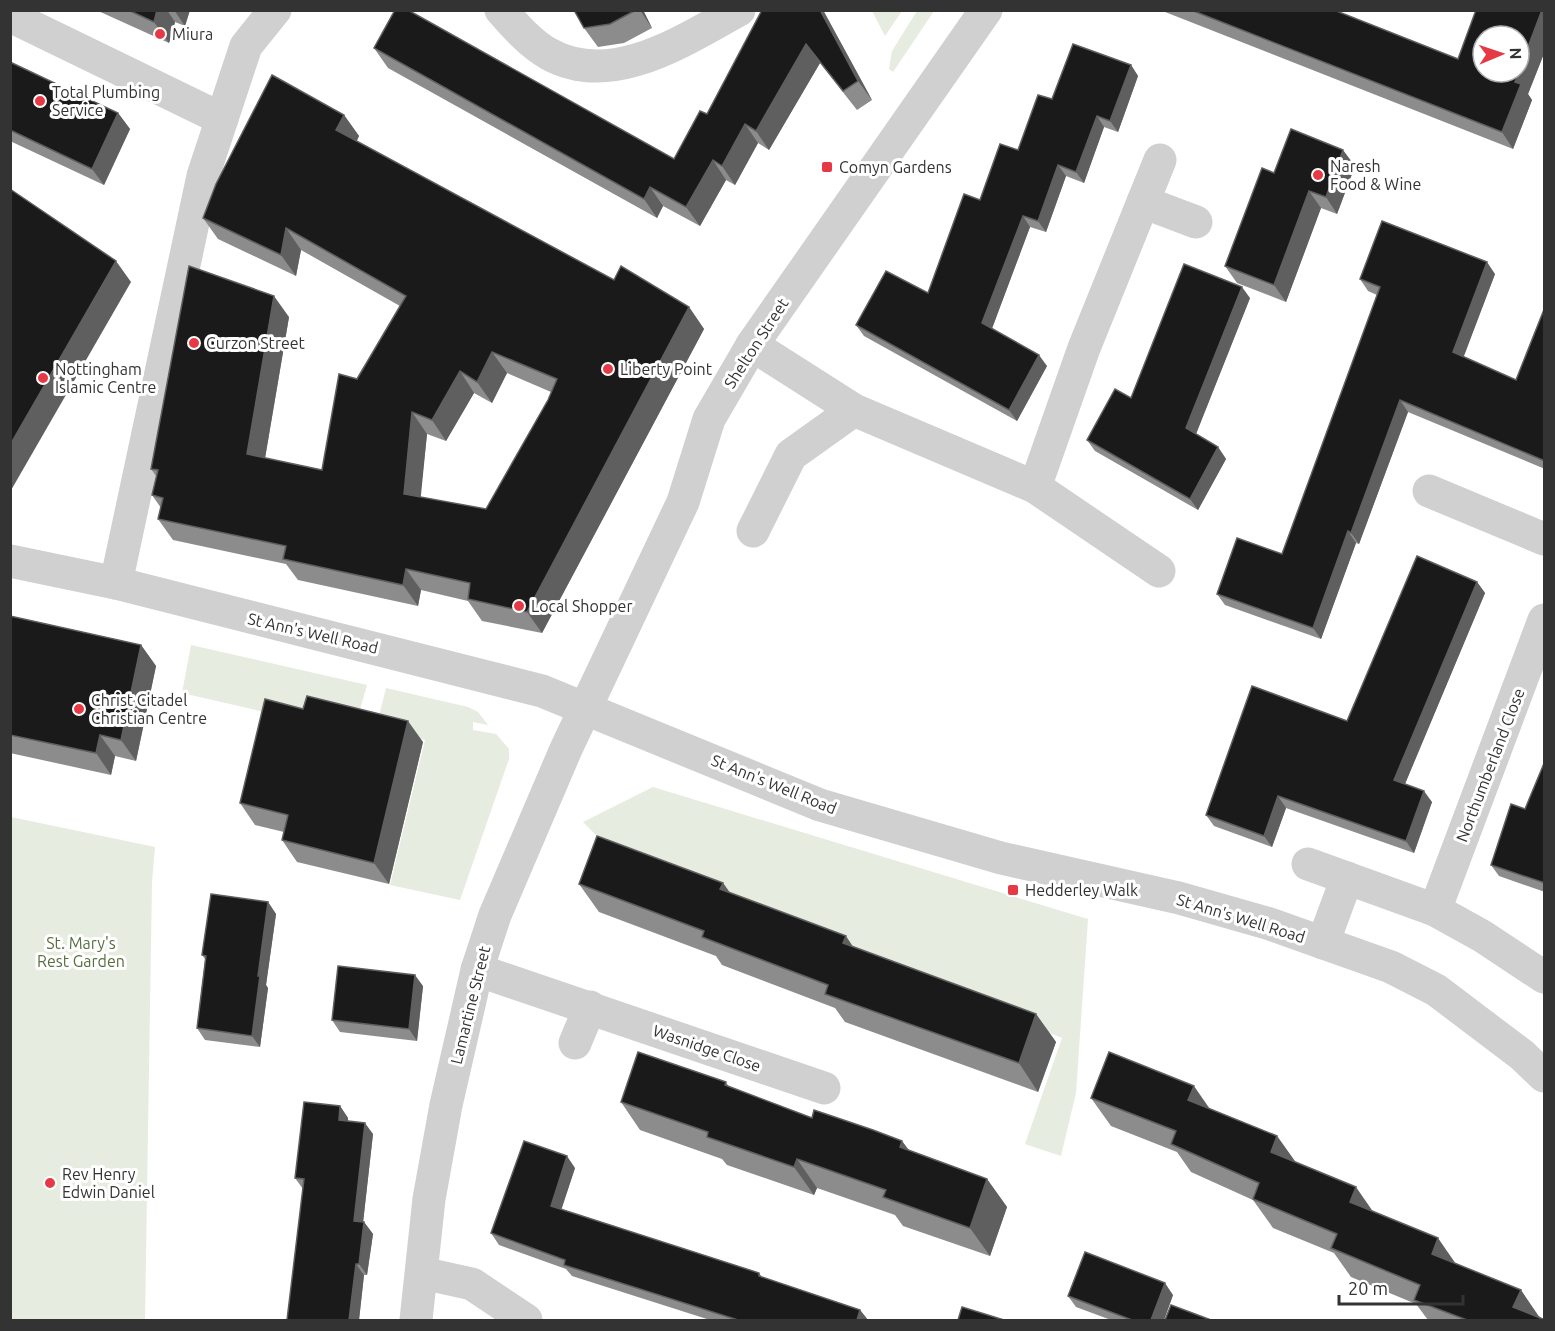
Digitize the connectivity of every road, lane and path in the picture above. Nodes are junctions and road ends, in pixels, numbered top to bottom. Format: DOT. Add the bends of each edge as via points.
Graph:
graph roads {
  1 [pos="275,10"];
  2 [pos="501,10"];
  3 [pos="739,10"];
  4 [pos="986,10"];
  5 [pos="10,16"];
  6 [pos="222,119"];
  7 [pos="1160,160"];
  8 [pos="1143,202"];
  9 [pos="1196,222"];
  10 [pos="752,345"];
  11 [pos="854,410"];
  12 [pos="1035,487"];
  13 [pos="1429,491"];
  14 [pos="753,531"];
  15 [pos="1545,539"];
  16 [pos="10,561"];
  17 [pos="1159,572"];
  18 [pos="116,583"];
  19 [pos="1545,620"];
  20 [pos="586,708"];
  21 [pos="1308,864"];
  22 [pos="1347,878"];
  23 [pos="1435,910"];
  24 [pos="1323,943"];
  25 [pos="477,970"];
  26 [pos="1545,977"];
  27 [pos="590,1007"];
  28 [pos="574,1043"];
  29 [pos="1545,1076"];
  30 [pos="824,1088"];
  31 [pos="422,1273"];
  32 [pos="416,1320"];
  33 [pos="526,1320"];
  1 -- 6 [label="street" via="246,46"];
  2 -- 3 [label="street" via="548,54 573,63 605,64 632,61 662,51"];
  4 -- 10 [label="street, Shelton Street"];
  5 -- 6 [label="street"];
  6 -- 18 [label="street" via="203,176"];
  7 -- 8 [label="street"];
  8 -- 9 [label="street"];
  8 -- 12 [label="street" via="1084,348"];
  10 -- 11 [label="street"];
  10 -- 20 [label="street, Shelton Street" via="709,419 683,502"];
  11 -- 12 [label="street"];
  11 -- 14 [label="street" via="791,455"];
  12 -- 17 [label="street"];
  13 -- 15 [label="street"];
  16 -- 18 [label="street, St Ann's Well Road"];
  18 -- 20 [label="street, St Ann's Well Road" via="464,670"];
  19 -- 23 [label="street, Northumberland Close"];
  20 -- 24 [label="street, St Ann's Well Road" via="820,805 1001,858 1179,898"];
  20 -- 25 [label="street, Lamartine Street" via="495,915"];
  21 -- 22 [label="street"];
  22 -- 23 [label="street"];
  22 -- 24 [label="street"];
  23 -- 26 [label="street"];
  24 -- 29 [label="street, St Ann's Well Road" via="1391,967 1436,990"];
  25 -- 27 [label="street, Wasnidge Close"];
  25 -- 31 [label="street, Lamartine Street" via="446,1105 429,1199"];
  27 -- 28 [label="street"];
  27 -- 30 [label="street, Wasnidge Close"];
  31 -- 32 [label="street, Lamartine Street"];
  31 -- 33 [label="street" via="472,1284"];
}
